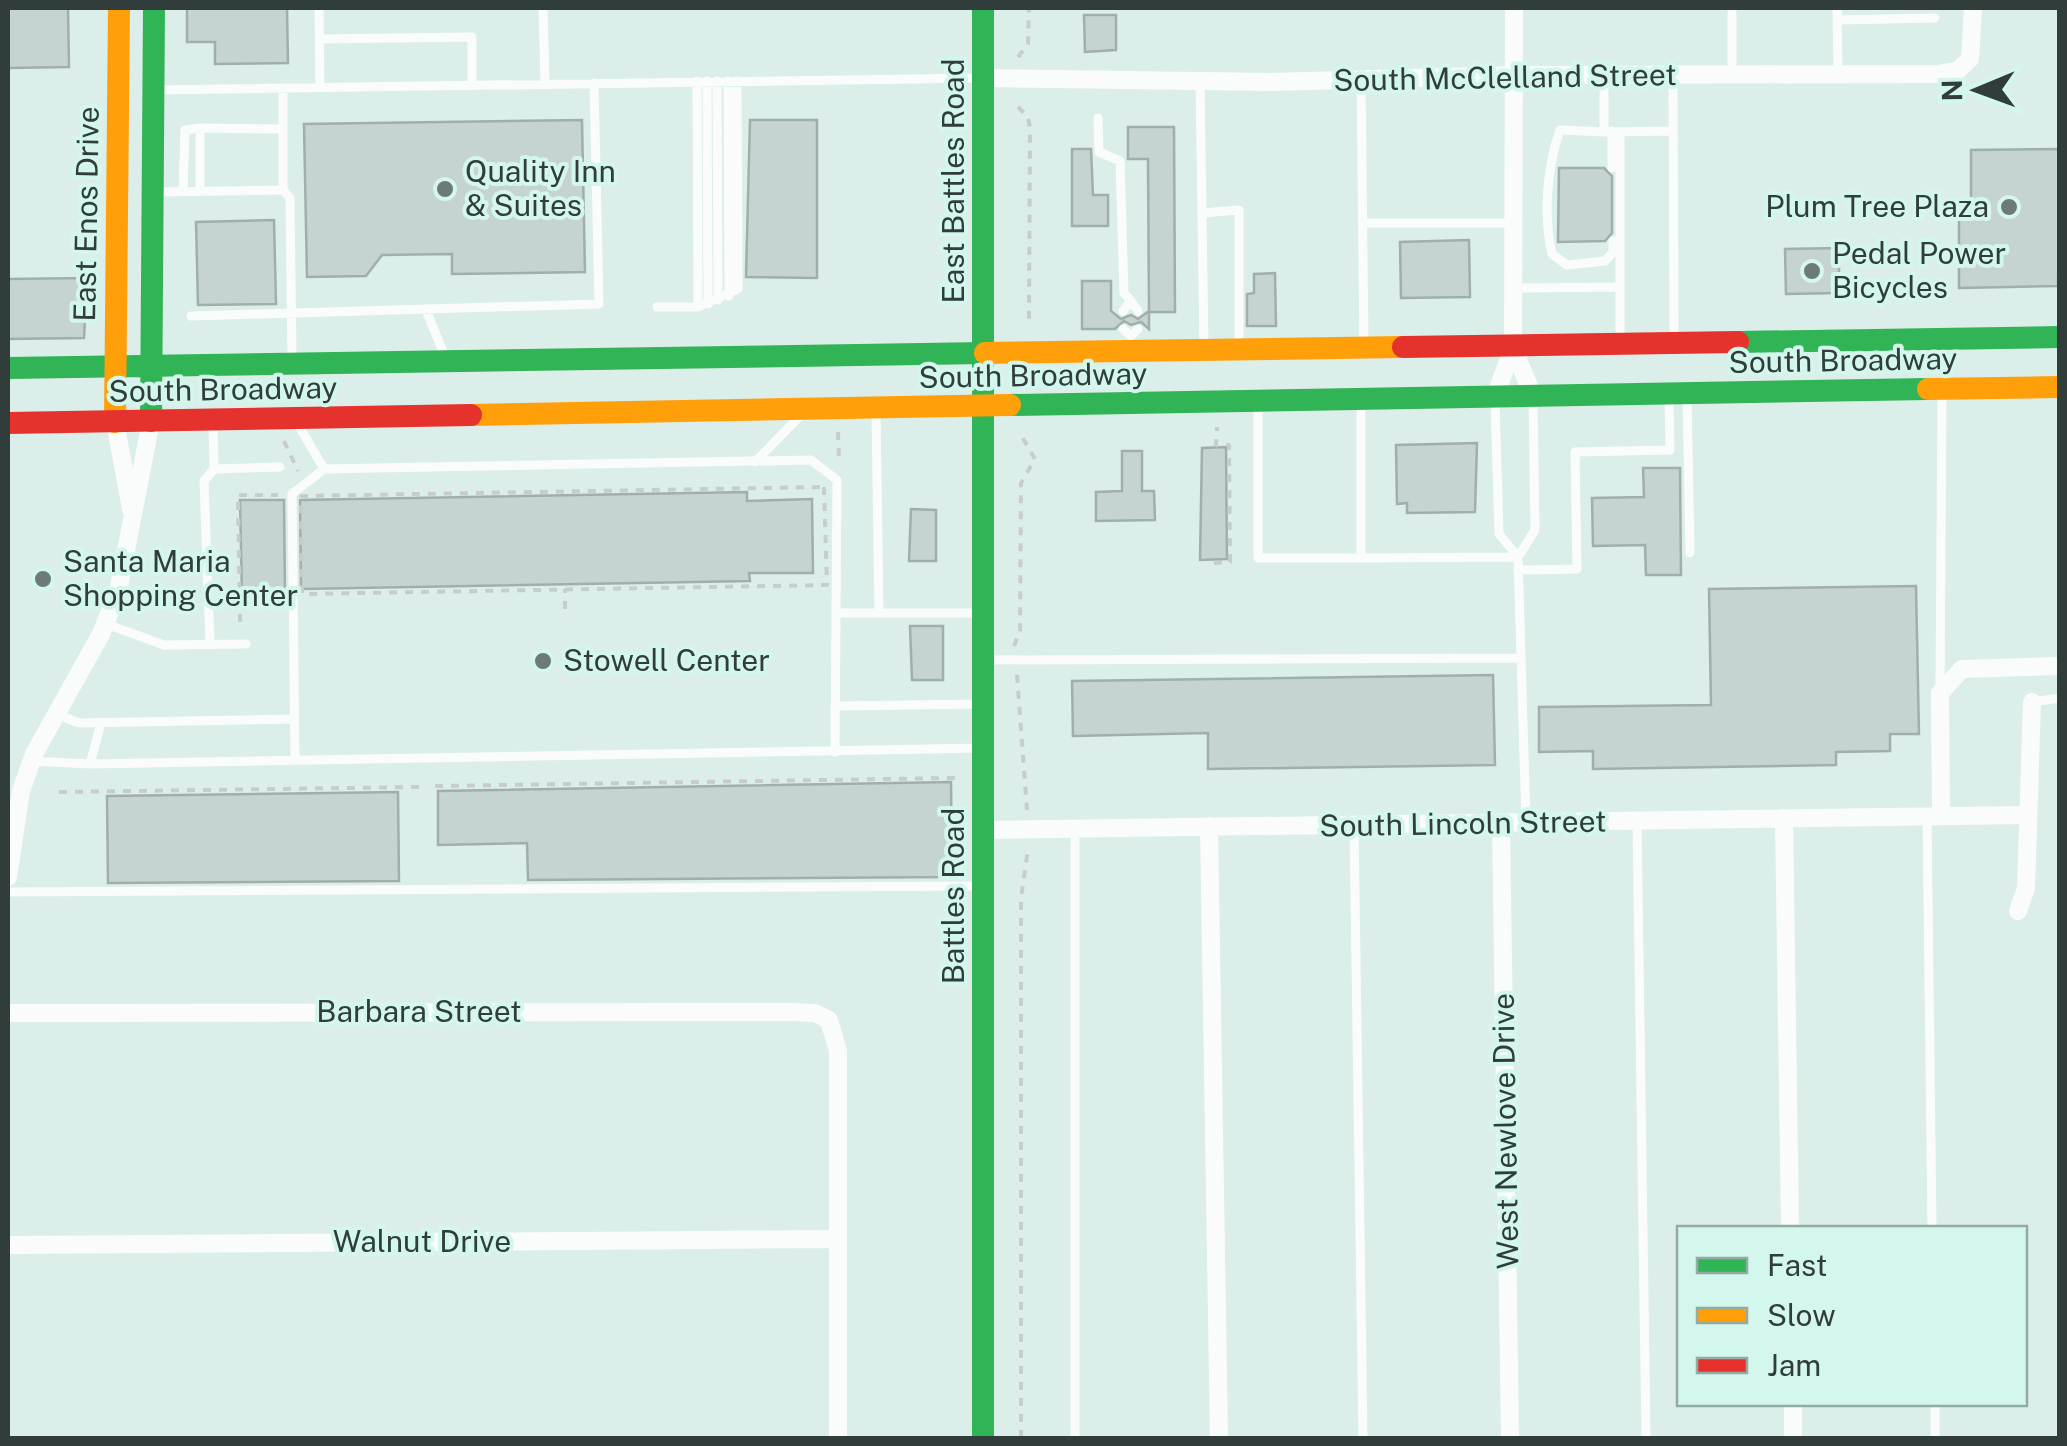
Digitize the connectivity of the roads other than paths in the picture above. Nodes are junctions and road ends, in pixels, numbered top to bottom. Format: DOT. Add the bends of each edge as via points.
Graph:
graph roads {
  1 [pos="119,8"];
  2 [pos="154,8"];
  3 [pos="319,8"];
  4 [pos="544,8"];
  5 [pos="1514,8"];
  6 [pos="1732,8"];
  7 [pos="1837,8"];
  8 [pos="1972,8"];
  9 [pos="982,9"];
  10 [pos="1936,18"];
  11 [pos="1837,20"];
  12 [pos="320,39"];
  13 [pos="1673,74"];
  14 [pos="1732,74"];
  15 [pos="1838,74"];
  16 [pos="1514,75"];
  17 [pos="1604,75"];
  18 [pos="983,78"];
  19 [pos="1362,80"];
  20 [pos="717,81"];
  21 [pos="1200,82"];
  22 [pos="594,83"];
  23 [pos="545,84"];
  24 [pos="472,85"];
  25 [pos="320,87"];
  26 [pos="282,88"];
  27 [pos="154,90"];
  28 [pos="1098,118"];
  29 [pos="200,128"];
  30 [pos="283,129"];
  31 [pos="1612,132"];
  32 [pos="1673,132"];
  33 [pos="1612,168"];
  34 [pos="283,190"];
  35 [pos="184,191"];
  36 [pos="200,191"];
  37 [pos="153,192"];
  38 [pos="1202,212"];
  39 [pos="1513,223"];
  40 [pos="1363,224"];
  41 [pos="1613,241"];
  42 [pos="1620,287"];
  43 [pos="1512,288"];
  44 [pos="713,302"];
  45 [pos="657,307"];
  46 [pos="426,310"];
  47 [pos="1123,311"];
  48 [pos="292,314"];
  49 [pos="191,316"];
  50 [pos="2060,337"];
  51 [pos="1674,344"];
  52 [pos="1620,345"];
  53 [pos="1513,348"];
  54 [pos="1364,349"];
  55 [pos="1239,351"];
  56 [pos="1204,352"];
  57 [pos="984,354"];
  58 [pos="448,361"];
  59 [pos="292,363"];
  60 [pos="151,365"];
  61 [pos="116,366"];
  62 [pos="8,368"];
  63 [pos="2060,387"];
  64 [pos="1942,389"];
  65 [pos="1678,394"];
  66 [pos="1533,396"];
  67 [pos="1495,397"];
  68 [pos="1361,400"];
  69 [pos="1258,402"];
  70 [pos="984,407"];
  71 [pos="876,408"];
  72 [pos="806,409"];
  73 [pos="294,418"];
  74 [pos="212,420"];
  75 [pos="151,421"];
  76 [pos="115,422"];
  77 [pos="8,423"];
  78 [pos="755,462"];
  79 [pos="280,467"];
  80 [pos="214,469"];
  81 [pos="324,469"];
  82 [pos="133,519"];
  83 [pos="1690,553"];
  84 [pos="1518,557"];
  85 [pos="1361,558"];
  86 [pos="1518,570"];
  87 [pos="836,613"];
  88 [pos="879,613"];
  89 [pos="983,613"];
  90 [pos="106,624"];
  91 [pos="210,644"];
  92 [pos="246,644"];
  93 [pos="1521,658"];
  94 [pos="984,660"];
  95 [pos="2060,666"];
  96 [pos="1940,693"];
  97 [pos="2060,698"];
  98 [pos="2032,702"];
  99 [pos="984,704"];
  100 [pos="836,706"];
  101 [pos="53,713"];
  102 [pos="294,719"];
  103 [pos="101,723"];
  104 [pos="984,748"];
  105 [pos="835,752"];
  106 [pos="294,760"];
  107 [pos="31,761"];
  108 [pos="90,764"];
  109 [pos="2028,815"];
  110 [pos="1934,816"];
  111 [pos="1784,818"];
  112 [pos="1637,822"];
  113 [pos="1502,824"];
  114 [pos="1526,824"];
  115 [pos="1354,825"];
  116 [pos="1209,826"];
  117 [pos="1075,828"];
  118 [pos="984,830"];
  119 [pos="8,877"];
  120 [pos="984,886"];
  121 [pos="8,892"];
  122 [pos="2018,911"];
  123 [pos="8,1012"];
  124 [pos="1790,1226"];
  125 [pos="1932,1226"];
  126 [pos="837,1239"];
  127 [pos="8,1245"];
  128 [pos="1793,1406"];
  129 [pos="1935,1406"];
  130 [pos="838,1438"];
  131 [pos="983,1438"];
  132 [pos="1076,1438"];
  133 [pos="1219,1438"];
  134 [pos="1364,1438"];
  135 [pos="1510,1438"];
  136 [pos="1646,1438"];
  137 [pos="1794,1438"];
  138 [pos="1935,1438"];
  1 -- 61 [label="main road, East Enos Drive"];
  2 -- 27 [label="main road"];
  3 -- 12 [label="lane"];
  4 -- 23 [label="lane"];
  5 -- 16 [label="street"];
  6 -- 14 [label="lane"];
  7 -- 11 [label="lane"];
  8 -- 15 [label="street, South McClelland Street" via="1970,59 1957,71"];
  9 -- 18 [label="main road, East Battles Road"];
  10 -- 11 [label="lane"];
  11 -- 15 [label="lane"];
  12 -- 24 [label="lane" via="472,36"];
  12 -- 25 [label="lane"];
  13 -- 14 [label="street, South McClelland Street"];
  13 -- 17 [label="street, South McClelland Street"];
  13 -- 32 [label="lane"];
  14 -- 15 [label="street, South McClelland Street"];
  16 -- 17 [label="street, South McClelland Street"];
  16 -- 19 [label="street, South McClelland Street"];
  16 -- 39 [label="street"];
  17 -- 31 [label="lane"];
  18 -- 20 [label="lane"];
  18 -- 21 [label="street, South McClelland Street"];
  18 -- 57 [label="main road, East Battles Road"];
  19 -- 21 [label="street, South McClelland Street"];
  19 -- 40 [label="lane"];
  20 -- 22 [label="lane"];
  20 -- 44 [label="lane"];
  20 -- 44 [label="lane"];
  20 -- 44 [label="lane" via="738,288"];
  21 -- 38 [label="lane"];
  22 -- 23 [label="lane"];
  22 -- 46 [label="lane" via="598,304"];
  23 -- 24 [label="lane"];
  24 -- 25 [label="lane"];
  25 -- 26 [label="lane"];
  26 -- 27 [label="lane"];
  26 -- 30 [label="lane"];
  27 -- 37 [label="main road"];
  28 -- 47 [label="lane" via="1099,152 1120,161 1124,293 1134,306"];
  29 -- 30 [label="lane"];
  29 -- 35 [label="lane" via="184,130"];
  29 -- 36 [label="lane"];
  30 -- 34 [label="lane"];
  31 -- 32 [label="lane"];
  31 -- 33 [label="lane"];
  31 -- 41 [label="lane" via="1560,130 1550,168 1550,235 1552,254 1567,265 1605,261"];
  31 -- 42 [label="lane"];
  32 -- 51 [label="lane"];
  34 -- 36 [label="lane"];
  34 -- 48 [label="lane" via="290,198"];
  35 -- 36 [label="lane"];
  35 -- 37 [label="lane"];
  37 -- 60 [label="main road"];
  38 -- 55 [label="lane" via="1239,210"];
  38 -- 56 [label="lane"];
  39 -- 40 [label="lane"];
  39 -- 43 [label="street"];
  40 -- 54 [label="lane"];
  42 -- 43 [label="lane"];
  42 -- 52 [label="lane"];
  43 -- 53 [label="street"];
  44 -- 45 [label="lane"];
  46 -- 48 [label="lane"];
  46 -- 58 [label="lane"];
  48 -- 49 [label="lane"];
  48 -- 59 [label="lane"];
  50 -- 51 [label="main road, South Broadway"];
  51 -- 52 [label="main road, South Broadway"];
  52 -- 53 [label="main road, South Broadway"];
  53 -- 54 [label="main road, South Broadway"];
  53 -- 66 [label="street"];
  53 -- 67 [label="street"];
  54 -- 55 [label="main road, South Broadway"];
  55 -- 56 [label="main road, South Broadway"];
  56 -- 57 [label="main road, South Broadway" via="1131,337"];
  57 -- 58 [label="main road, South Broadway"];
  57 -- 70 [label="main road, Battles Road"];
  58 -- 59 [label="main road, South Broadway"];
  59 -- 60 [label="main road, South Broadway"];
  60 -- 61 [label="main road, South Broadway"];
  60 -- 75 [label="main road"];
  61 -- 62 [label="main road, South Broadway"];
  61 -- 76 [label="main road, East Enos Drive"];
  63 -- 64 [label="main road, South Broadway"];
  64 -- 65 [label="main road, South Broadway"];
  64 -- 96 [label="lane"];
  65 -- 66 [label="main road, South Broadway"];
  65 -- 83 [label="lane"];
  65 -- 86 [label="lane" via="1670,450 1576,452 1577,570"];
  66 -- 67 [label="main road, South Broadway"];
  66 -- 84 [label="lane" via="1535,530"];
  67 -- 68 [label="main road, South Broadway"];
  67 -- 84 [label="lane" via="1499,534"];
  68 -- 69 [label="main road, South Broadway"];
  68 -- 85 [label="lane"];
  69 -- 70 [label="main road, South Broadway"];
  69 -- 85 [label="lane" via="1258,558"];
  70 -- 71 [label="main road, South Broadway"];
  70 -- 89 [label="main road, Battles Road"];
  71 -- 72 [label="main road, South Broadway"];
  71 -- 88 [label="lane"];
  72 -- 73 [label="main road, South Broadway"];
  72 -- 78 [label="lane"];
  73 -- 74 [label="main road, South Broadway"];
  73 -- 81 [label="lane"];
  74 -- 75 [label="main road, South Broadway"];
  74 -- 80 [label="lane"];
  75 -- 76 [label="main road, South Broadway"];
  75 -- 82 [label="street"];
  76 -- 77 [label="main road, South Broadway"];
  76 -- 82 [label="street"];
  78 -- 81 [label="lane"];
  78 -- 87 [label="lane" via="811,460 837,480"];
  79 -- 80 [label="lane"];
  80 -- 91 [label="lane" via="204,481"];
  81 -- 102 [label="lane" via="292,494"];
  82 -- 90 [label="street"];
  84 -- 85 [label="lane"];
  84 -- 86 [label="lane"];
  86 -- 93 [label="lane"];
  87 -- 88 [label="lane"];
  87 -- 100 [label="lane"];
  88 -- 89 [label="lane"];
  89 -- 94 [label="main road, Battles Road"];
  90 -- 91 [label="lane" via="164,645"];
  90 -- 101 [label="street"];
  91 -- 92 [label="lane"];
  93 -- 94 [label="lane"];
  93 -- 114 [label="lane"];
  94 -- 99 [label="main road, Battles Road"];
  95 -- 96 [label="street" via="1962,668"];
  96 -- 110 [label="street"];
  97 -- 98 [label="lane"];
  98 -- 109 [label="street"];
  99 -- 100 [label="lane"];
  99 -- 104 [label="main road, Battles Road"];
  100 -- 105 [label="lane"];
  101 -- 103 [label="lane"];
  101 -- 107 [label="street"];
  102 -- 103 [label="lane"];
  102 -- 106 [label="lane"];
  103 -- 108 [label="lane"];
  104 -- 105 [label="lane"];
  104 -- 118 [label="main road, Battles Road"];
  105 -- 106 [label="lane"];
  106 -- 108 [label="lane"];
  107 -- 108 [label="lane"];
  107 -- 119 [label="street" via="12,831"];
  109 -- 110 [label="street, South Lincoln Street"];
  109 -- 122 [label="street" via="2026,888"];
  110 -- 111 [label="street, South Lincoln Street"];
  110 -- 125 [label="lane"];
  111 -- 112 [label="street, South Lincoln Street"];
  111 -- 124 [label="street"];
  112 -- 114 [label="street, South Lincoln Street"];
  112 -- 136 [label="lane"];
  113 -- 114 [label="street, South Lincoln Street"];
  113 -- 115 [label="street, South Lincoln Street"];
  113 -- 135 [label="street, West Newlove Drive"];
  115 -- 116 [label="street, South Lincoln Street"];
  115 -- 134 [label="lane"];
  116 -- 117 [label="street, South Lincoln Street"];
  116 -- 133 [label="street"];
  117 -- 118 [label="street, South Lincoln Street"];
  117 -- 132 [label="lane"];
  118 -- 120 [label="main road, Battles Road"];
  120 -- 121 [label="lane"];
  120 -- 131 [label="main road, Battles Road"];
  123 -- 126 [label="street, Barbara Street" via="815,1013 829,1020 838,1051"];
  126 -- 127 [label="street, Walnut Drive"];
  126 -- 130 [label="street"];
  128 -- 137 [label="street"];
  129 -- 138 [label="lane"];
}
